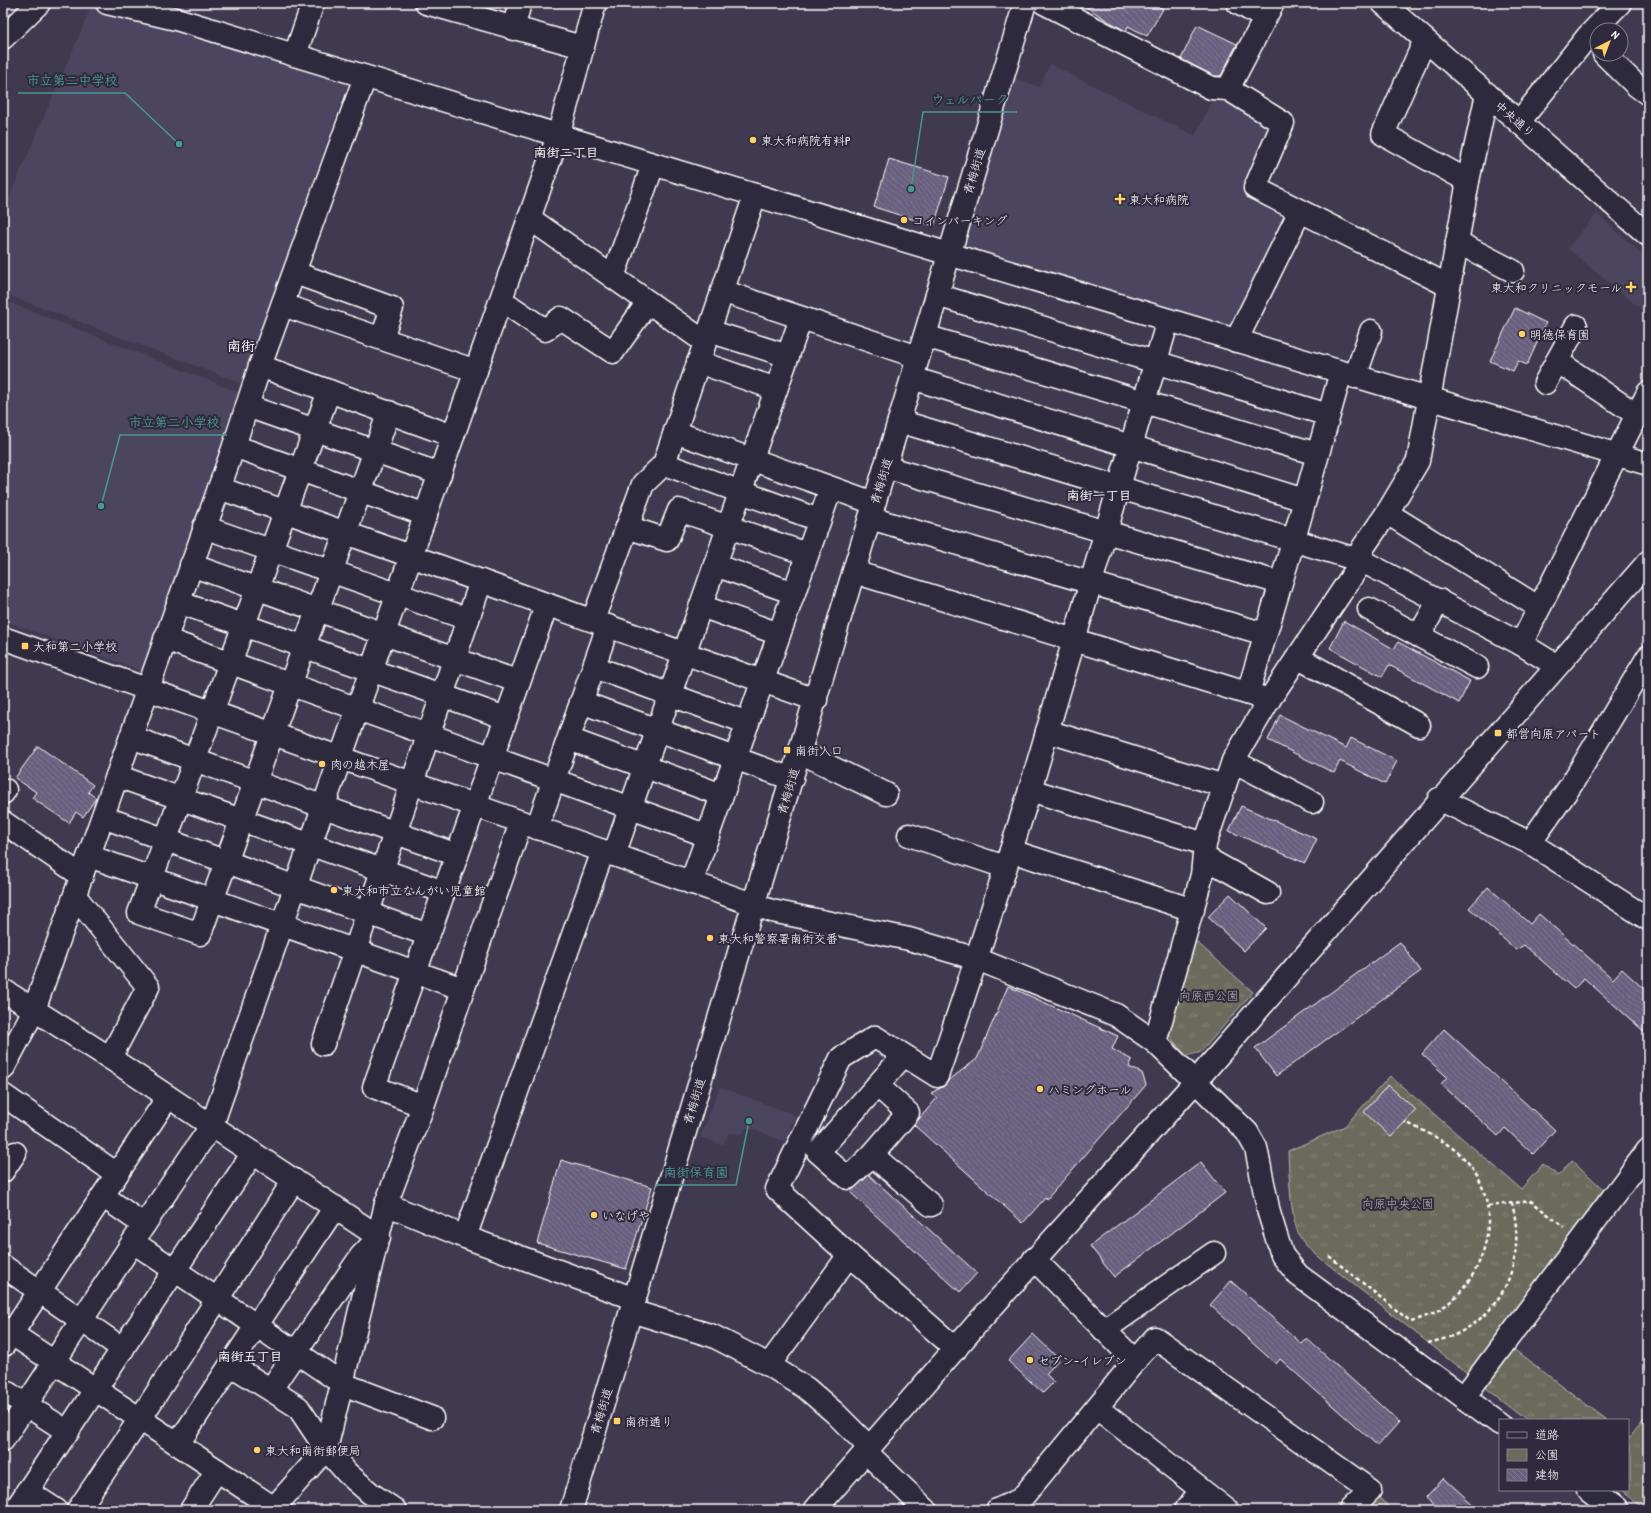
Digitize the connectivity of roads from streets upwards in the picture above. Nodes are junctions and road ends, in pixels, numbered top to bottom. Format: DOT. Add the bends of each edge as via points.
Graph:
graph roads {
  1 [pos="39,3"];
  2 [pos="107,3"];
  3 [pos="313,3"];
  4 [pos="426,3"];
  5 [pos="520,3"];
  6 [pos="595,3"];
  7 [pos="1025,3"];
  8 [pos="1044,3"];
  9 [pos="1238,3"];
  10 [pos="1620,3"];
  11 [pos="1392,6"];
  12 [pos="452,7"];
  13 [pos="1269,10"];
  14 [pos="179,11"];
  15 [pos="1606,22"];
  16 [pos="513,29"];
  17 [pos="3,38"];
  18 [pos="1425,40"];
  19 [pos="1589,45"];
  20 [pos="582,47"];
  21 [pos="295,55"];
  22 [pos="1612,62"];
  23 [pos="365,77"];
  24 [pos="1228,89"];
  25 [pos="1486,94"];
  26 [pos="1648,94"];
  27 [pos="1519,122"];
  28 [pos="558,136"];
  29 [pos="653,165"];
  30 [pos="1468,181"];
  31 [pos="755,195"];
  32 [pos="1300,211"];
  33 [pos="529,218"];
  34 [pos="1648,235"];
  35 [pos="1457,242"];
  36 [pos="949,254"];
  37 [pos="1513,271"];
  38 [pos="294,273"];
  39 [pos="613,277"];
  40 [pos="1449,286"];
  41 [pos="722,291"];
  42 [pos="937,295"];
  43 [pos="501,300"];
  44 [pos="648,302"];
  45 [pos="283,305"];
  46 [pos="801,318"];
  47 [pos="1168,320"];
  48 [pos="1576,326"];
  49 [pos="1370,330"];
  50 [pos="707,336"];
  51 [pos="925,336"];
  52 [pos="382,338"];
  53 [pos="1236,341"];
  54 [pos="788,356"];
  55 [pos="918,357"];
  56 [pos="1557,361"];
  57 [pos="698,362"];
  58 [pos="1155,362"];
  59 [pos="260,366"];
  60 [pos="476,371"];
  61 [pos="1348,374"];
  62 [pos="912,378"];
  63 [pos="1545,383"];
  64 [pos="776,389"];
  65 [pos="329,391"];
  66 [pos="1648,393"];
  67 [pos="1429,399"];
  68 [pos="1144,402"];
  69 [pos="248,406"];
  70 [pos="389,412"];
  71 [pos="1328,415"];
  72 [pos="1637,415"];
  73 [pos="899,421"];
  74 [pos="315,430"];
  75 [pos="674,432"];
  76 [pos="453,436"];
  77 [pos="1131,445"];
  78 [pos="234,446"];
  79 [pos="375,451"];
  80 [pos="1317,454"];
  81 [pos="1616,455"];
  82 [pos="752,460"];
  83 [pos="664,464"];
  84 [pos="1648,464"];
  85 [pos="885,467"];
  86 [pos="301,470"];
  87 [pos="440,474"];
  88 [pos="1119,487"];
  89 [pos="219,488"];
  90 [pos="831,488"];
  91 [pos="361,491"];
  92 [pos="741,492"];
  93 [pos="1304,500"];
  94 [pos="872,511"];
  95 [pos="286,512"];
  96 [pos="1387,513"];
  97 [pos="426,515"];
  98 [pos="819,520"];
  99 [pos="204,527"];
  100 [pos="627,527"];
  101 [pos="728,528"];
  102 [pos="1105,532"];
  103 [pos="346,533"];
  104 [pos="1294,539"];
  105 [pos="271,550"];
  106 [pos="807,554"];
  107 [pos="412,556"];
  108 [pos="1362,561"];
  109 [pos="1648,562"];
  110 [pos="191,565"];
  111 [pos="715,565"];
  112 [pos="332,571"];
  113 [pos="854,572"];
  114 [pos="481,581"];
  115 [pos="1091,582"];
  116 [pos="1280,583"];
  117 [pos="257,588"];
  118 [pos="794,593"];
  119 [pos="398,595"];
  120 [pos="1439,600"];
  121 [pos="178,602"];
  122 [pos="547,604"];
  123 [pos="701,606"];
  124 [pos="1369,608"];
  125 [pos="1538,608"];
  126 [pos="318,610"];
  127 [pos="468,619"];
  128 [pos="600,623"];
  129 [pos="244,626"];
  130 [pos="385,634"];
  131 [pos="779,634"];
  132 [pos="1265,634"];
  133 [pos="1419,636"];
  134 [pos="3,638"];
  135 [pos="165,639"];
  136 [pos="1074,639"];
  137 [pos="1521,644"];
  138 [pos="304,648"];
  139 [pos="685,653"];
  140 [pos="1297,657"];
  141 [pos="454,659"];
  142 [pos="1647,661"];
  143 [pos="230,663"];
  144 [pos="1557,666"];
  145 [pos="594,667"];
  146 [pos="1476,667"];
  147 [pos="372,671"];
  148 [pos="763,681"];
  149 [pos="519,682"];
  150 [pos="290,685"];
  151 [pos="148,689"];
  152 [pos="1248,693"];
  153 [pos="442,695"];
  154 [pos="670,695"];
  155 [pos="816,700"];
  156 [pos="1269,700"];
  157 [pos="581,702"];
  158 [pos="358,709"];
  159 [pos="212,712"];
  160 [pos="506,718"];
  161 [pos="748,723"];
  162 [pos="1419,725"];
  163 [pos="658,730"];
  164 [pos="1047,731"];
  165 [pos="273,734"];
  166 [pos="428,735"];
  167 [pos="131,737"];
  168 [pos="568,739"];
  169 [pos="800,752"];
  170 [pos="342,758"];
  171 [pos="492,758"];
  172 [pos="735,758"];
  173 [pos="195,760"];
  174 [pos="1232,761"];
  175 [pos="645,767"];
  176 [pos="117,776"];
  177 [pos="792,779"];
  178 [pos="554,780"];
  179 [pos="256,782"];
  180 [pos="412,784"];
  181 [pos="1224,786"];
  182 [pos="1030,790"];
  183 [pos="886,794"];
  184 [pos="722,795"];
  185 [pos="181,799"];
  186 [pos="1440,799"];
  187 [pos="1312,802"];
  188 [pos="475,806"];
  189 [pos="324,807"];
  190 [pos="631,808"];
  191 [pos="103,817"];
  192 [pos="242,820"];
  193 [pos="3,822"];
  194 [pos="529,825"];
  195 [pos="395,832"];
  196 [pos="909,834"];
  197 [pos="708,836"];
  198 [pos="166,840"];
  199 [pos="1530,843"];
  200 [pos="311,845"];
  201 [pos="1205,851"];
  202 [pos="608,853"];
  203 [pos="457,855"];
  204 [pos="1008,859"];
  205 [pos="226,862"];
  206 [pos="382,870"];
  207 [pos="82,876"];
  208 [pos="152,879"];
  209 [pos="691,883"];
  210 [pos="296,887"];
  211 [pos="444,892"];
  212 [pos="1268,893"];
  213 [pos="213,900"];
  214 [pos="753,905"];
  215 [pos="1193,910"];
  216 [pos="368,913"];
  217 [pos="1648,919"];
  218 [pos="282,925"];
  219 [pos="428,935"];
  220 [pos="355,951"];
  221 [pos="978,959"];
  222 [pos="415,972"];
  223 [pos="463,989"];
  224 [pos="3,990"];
  225 [pos="34,1010"];
  226 [pos="1155,1042"];
  227 [pos="323,1044"];
  228 [pos="903,1056"];
  229 [pos="110,1058"];
  230 [pos="3,1069"];
  231 [pos="1195,1082"];
  232 [pos="877,1085"];
  233 [pos="3,1095"];
  234 [pos="168,1097"];
  235 [pos="423,1106"];
  236 [pos="212,1125"];
  237 [pos="1648,1150"];
  238 [pos="253,1153"];
  239 [pos="872,1155"];
  240 [pos="118,1174"];
  241 [pos="294,1180"];
  242 [pos="102,1196"];
  243 [pos="386,1204"];
  244 [pos="931,1205"];
  245 [pos="335,1206"];
  246 [pos="138,1234"];
  247 [pos="379,1237"];
  248 [pos="465,1237"];
  249 [pos="1214,1253"];
  250 [pos="849,1255"];
  251 [pos="1034,1259"];
  252 [pos="3,1266"];
  253 [pos="174,1270"];
  254 [pos="39,1291"];
  255 [pos="217,1299"];
  256 [pos="633,1305"];
  257 [pos="82,1320"];
  258 [pos="256,1326"];
  259 [pos="1104,1330"];
  260 [pos="6,1336"];
  261 [pos="123,1349"];
  262 [pos="956,1349"];
  263 [pos="297,1353"];
  264 [pos="1135,1361"];
  265 [pos="54,1362"];
  266 [pos="231,1365"];
  267 [pos="769,1365"];
  268 [pos="343,1384"];
  269 [pos="271,1389"];
  270 [pos="3,1390"];
  271 [pos="96,1390"];
  272 [pos="1464,1397"];
  273 [pos="26,1405"];
  274 [pos="1097,1408"];
  275 [pos="432,1418"];
  276 [pos="140,1419"];
  277 [pos="1499,1423"];
  278 [pos="68,1432"];
  279 [pos="3,1440"];
  280 [pos="178,1444"];
  281 [pos="326,1449"];
  282 [pos="867,1449"];
  283 [pos="217,1470"];
  284 [pos="1201,1490"];
  285 [pos="28,1491"];
  286 [pos="1589,1491"];
  287 [pos="1027,1504"];
  288 [pos="274,1509"];
  289 [pos="15,1510"];
  290 [pos="56,1510"];
  291 [pos="78,1510"];
  292 [pos="191,1510"];
  293 [pos="395,1510"];
  294 [pos="571,1510"];
  295 [pos="815,1510"];
  296 [pos="926,1510"];
  297 [pos="997,1510"];
  298 [pos="1186,1510"];
  299 [pos="1227,1510"];
  300 [pos="1350,1510"];
  301 [pos="1615,1510"];
  1 -- 17 [label="street"];
  2 -- 14 [label="street"];
  3 -- 21 [label="street"];
  4 -- 12 [label="street"];
  5 -- 16 [label="street"];
  6 -- 20 [label="street"];
  7 -- 36 [label="street, 青梅街道"];
  8 -- 24 [label="street" via="1211,88"];
  9 -- 13 [label="street"];
  10 -- 15 [label="street"];
  11 -- 18 [label="street, 中央通り"];
  12 -- 16 [label="street"];
  13 -- 24 [label="street"];
  14 -- 21 [label="street"];
  16 -- 20 [label="street"];
  18 -- 25 [label="street, 中央通り"];
  18 -- 30 [label="street" via="1383,134"];
  19 -- 27 [label="street"];
  20 -- 28 [label="street"];
  21 -- 23 [label="street"];
  22 -- 26 [label="street"];
  23 -- 28 [label="street"];
  23 -- 38 [label="street"];
  24 -- 32 [label="street" via="1283,123 1255,188"];
  25 -- 27 [label="street, 中央通り"];
  25 -- 30 [label="street"];
  27 -- 34 [label="street, 中央通り"];
  28 -- 29 [label="street"];
  28 -- 33 [label="street"];
  29 -- 31 [label="street"];
  29 -- 39 [label="street"];
  30 -- 35 [label="street"];
  31 -- 36 [label="street"];
  31 -- 41 [label="street"];
  32 -- 40 [label="street"];
  32 -- 53 [label="street"];
  33 -- 39 [label="street"];
  33 -- 43 [label="street"];
  35 -- 37 [label="street"];
  35 -- 40 [label="street"];
  36 -- 42 [label="street, 青梅街道"];
  36 -- 47 [label="street"];
  38 -- 45 [label="street"];
  38 -- 52 [label="street" via="392,308"];
  39 -- 44 [label="street"];
  40 -- 67 [label="street"];
  41 -- 46 [label="street"];
  41 -- 50 [label="street"];
  42 -- 51 [label="street, 青梅街道"];
  42 -- 58 [label="street"];
  43 -- 44 [label="street" via="545,330 562,318 613,352"];
  43 -- 60 [label="street"];
  44 -- 50 [label="street"];
  45 -- 52 [label="street"];
  45 -- 59 [label="street"];
  46 -- 54 [label="street"];
  46 -- 55 [label="street"];
  47 -- 53 [label="street"];
  47 -- 58 [label="street"];
  48 -- 56 [label="street"];
  49 -- 61 [label="street"];
  50 -- 54 [label="street"];
  50 -- 57 [label="street"];
  51 -- 55 [label="street, 青梅街道"];
  51 -- 68 [label="street"];
  52 -- 60 [label="street"];
  53 -- 61 [label="street"];
  54 -- 64 [label="street"];
  55 -- 62 [label="street, 青梅街道"];
  56 -- 63 [label="street"];
  56 -- 72 [label="street"];
  57 -- 64 [label="street"];
  57 -- 75 [label="street"];
  58 -- 68 [label="street"];
  58 -- 71 [label="street"];
  59 -- 65 [label="street"];
  59 -- 69 [label="street"];
  60 -- 76 [label="street"];
  61 -- 67 [label="street"];
  61 -- 71 [label="street"];
  62 -- 73 [label="street, 青梅街道"];
  62 -- 77 [label="street"];
  64 -- 82 [label="street"];
  65 -- 70 [label="street"];
  65 -- 74 [label="street"];
  66 -- 72 [label="street"];
  67 -- 81 [label="street"];
  67 -- 96 [label="street" via="1418,461"];
  68 -- 77 [label="street"];
  68 -- 80 [label="street"];
  69 -- 74 [label="street"];
  69 -- 78 [label="street"];
  70 -- 76 [label="street"];
  70 -- 79 [label="street"];
  71 -- 80 [label="street"];
  72 -- 81 [label="street"];
  73 -- 85 [label="street, 青梅街道"];
  73 -- 88 [label="street"];
  74 -- 79 [label="street"];
  74 -- 86 [label="street"];
  75 -- 82 [label="street"];
  75 -- 83 [label="street"];
  76 -- 87 [label="street"];
  77 -- 88 [label="street"];
  77 -- 93 [label="street"];
  78 -- 86 [label="street"];
  78 -- 89 [label="street"];
  79 -- 87 [label="street"];
  79 -- 91 [label="street"];
  80 -- 93 [label="street"];
  81 -- 84 [label="street"];
  81 -- 125 [label="street"];
  82 -- 90 [label="street"];
  82 -- 92 [label="street"];
  83 -- 92 [label="street"];
  83 -- 100 [label="street" via="643,484"];
  85 -- 94 [label="street, 青梅街道"];
  85 -- 102 [label="street"];
  86 -- 91 [label="street"];
  86 -- 95 [label="street"];
  87 -- 97 [label="street"];
  88 -- 102 [label="street"];
  88 -- 104 [label="street"];
  89 -- 95 [label="street"];
  89 -- 99 [label="street"];
  90 -- 94 [label="street"];
  90 -- 98 [label="street"];
  91 -- 97 [label="street"];
  91 -- 103 [label="street"];
  92 -- 98 [label="street"];
  92 -- 101 [label="street"];
  93 -- 104 [label="street"];
  94 -- 113 [label="street, 青梅街道"];
  94 -- 115 [label="street"];
  95 -- 103 [label="street"];
  95 -- 105 [label="street"];
  96 -- 108 [label="street" via="1362,549"];
  96 -- 125 [label="street"];
  97 -- 107 [label="street"];
  98 -- 106 [label="street"];
  99 -- 105 [label="street"];
  99 -- 110 [label="street"];
  100 -- 101 [label="street" via="667,540 679,510"];
  100 -- 128 [label="street"];
  101 -- 106 [label="street"];
  101 -- 111 [label="street"];
  102 -- 115 [label="street"];
  102 -- 116 [label="street"];
  103 -- 107 [label="street"];
  103 -- 112 [label="street"];
  104 -- 108 [label="street"];
  104 -- 116 [label="street"];
  105 -- 112 [label="street"];
  105 -- 117 [label="street"];
  106 -- 118 [label="street"];
  107 -- 114 [label="street"];
  107 -- 119 [label="street"];
  108 -- 120 [label="street"];
  108 -- 140 [label="street"];
  109 -- 144 [label="street"];
  110 -- 117 [label="street"];
  110 -- 121 [label="street"];
  111 -- 118 [label="street"];
  111 -- 123 [label="street"];
  112 -- 119 [label="street"];
  112 -- 126 [label="street"];
  113 -- 136 [label="street"];
  113 -- 155 [label="street, 青梅街道"];
  114 -- 122 [label="street"];
  114 -- 127 [label="street"];
  115 -- 132 [label="street"];
  115 -- 136 [label="street"];
  116 -- 132 [label="street"];
  117 -- 126 [label="street"];
  117 -- 129 [label="street"];
  118 -- 131 [label="street"];
  119 -- 127 [label="street"];
  119 -- 130 [label="street"];
  120 -- 133 [label="street"];
  120 -- 137 [label="street"];
  121 -- 129 [label="street"];
  121 -- 135 [label="street"];
  122 -- 128 [label="street"];
  122 -- 149 [label="street"];
  123 -- 131 [label="street"];
  123 -- 139 [label="street"];
  124 -- 133 [label="street"];
  125 -- 137 [label="street"];
  126 -- 130 [label="street"];
  126 -- 138 [label="street"];
  127 -- 141 [label="street"];
  128 -- 139 [label="street"];
  128 -- 145 [label="street"];
  129 -- 138 [label="street"];
  129 -- 143 [label="street"];
  130 -- 141 [label="street"];
  130 -- 147 [label="street"];
  131 -- 148 [label="street"];
  132 -- 152 [label="street"];
  133 -- 146 [label="street"];
  134 -- 151 [label="street"];
  135 -- 143 [label="street"];
  135 -- 151 [label="street"];
  136 -- 152 [label="street"];
  136 -- 164 [label="street"];
  137 -- 144 [label="street"];
  138 -- 147 [label="street"];
  138 -- 150 [label="street"];
  139 -- 148 [label="street"];
  139 -- 154 [label="street"];
  140 -- 156 [label="street"];
  140 -- 162 [label="street"];
  141 -- 149 [label="street"];
  141 -- 153 [label="street"];
  142 -- 199 [label="street" via="1571,785"];
  143 -- 150 [label="street"];
  143 -- 159 [label="street"];
  144 -- 186 [label="street"];
  145 -- 154 [label="street"];
  145 -- 157 [label="street"];
  147 -- 153 [label="street"];
  147 -- 158 [label="street"];
  148 -- 155 [label="street"];
  148 -- 161 [label="street"];
  149 -- 160 [label="street"];
  150 -- 158 [label="street"];
  150 -- 165 [label="street"];
  151 -- 159 [label="street"];
  151 -- 167 [label="street"];
  152 -- 156 [label="street"];
  153 -- 160 [label="street"];
  153 -- 166 [label="street"];
  154 -- 161 [label="street"];
  154 -- 163 [label="street"];
  155 -- 169 [label="street, 青梅街道"];
  156 -- 174 [label="street"];
  157 -- 163 [label="street"];
  157 -- 168 [label="street"];
  158 -- 166 [label="street"];
  158 -- 170 [label="street"];
  159 -- 165 [label="street"];
  159 -- 173 [label="street"];
  160 -- 171 [label="street"];
  161 -- 172 [label="street"];
  163 -- 172 [label="street"];
  163 -- 175 [label="street"];
  164 -- 181 [label="street"];
  164 -- 182 [label="street"];
  165 -- 170 [label="street"];
  165 -- 179 [label="street"];
  166 -- 171 [label="street"];
  166 -- 180 [label="street"];
  167 -- 173 [label="street"];
  167 -- 176 [label="street"];
  168 -- 175 [label="street"];
  168 -- 178 [label="street"];
  169 -- 177 [label="street, 青梅街道"];
  169 -- 183 [label="street"];
  170 -- 180 [label="street"];
  170 -- 189 [label="street"];
  171 -- 178 [label="street"];
  171 -- 188 [label="street"];
  172 -- 177 [label="street"];
  172 -- 184 [label="street"];
  173 -- 179 [label="street"];
  173 -- 185 [label="street"];
  174 -- 181 [label="street"];
  174 -- 187 [label="street"];
  175 -- 184 [label="street"];
  175 -- 190 [label="street"];
  176 -- 185 [label="street"];
  176 -- 191 [label="street"];
  177 -- 214 [label="street, 青梅街道"];
  178 -- 190 [label="street"];
  178 -- 194 [label="street"];
  179 -- 189 [label="street"];
  179 -- 192 [label="street"];
  180 -- 188 [label="street"];
  180 -- 195 [label="street"];
  181 -- 201 [label="street"];
  182 -- 201 [label="street"];
  182 -- 204 [label="street"];
  184 -- 197 [label="street"];
  185 -- 192 [label="street"];
  185 -- 198 [label="street"];
  186 -- 199 [label="street"];
  186 -- 231 [label="street"];
  188 -- 194 [label="street"];
  188 -- 203 [label="street"];
  189 -- 195 [label="street"];
  189 -- 200 [label="street"];
  190 -- 197 [label="street"];
  190 -- 202 [label="street"];
  191 -- 198 [label="street"];
  191 -- 207 [label="street"];
  192 -- 200 [label="street"];
  192 -- 205 [label="street"];
  193 -- 207 [label="street"];
  194 -- 202 [label="street"];
  194 -- 223 [label="street"];
  195 -- 203 [label="street"];
  195 -- 206 [label="street"];
  196 -- 204 [label="street"];
  197 -- 209 [label="street"];
  198 -- 205 [label="street"];
  198 -- 208 [label="street"];
  199 -- 217 [label="street"];
  200 -- 206 [label="street"];
  200 -- 210 [label="street"];
  201 -- 212 [label="street"];
  201 -- 215 [label="street"];
  202 -- 209 [label="street"];
  202 -- 248 [label="street"];
  203 -- 211 [label="street"];
  204 -- 215 [label="street"];
  204 -- 221 [label="street"];
  205 -- 210 [label="street"];
  205 -- 213 [label="street"];
  206 -- 211 [label="street"];
  206 -- 216 [label="street"];
  207 -- 208 [label="street"];
  207 -- 225 [label="street"];
  207 -- 229 [label="street" via="148,987"];
  208 -- 213 [label="street"];
  208 -- 213 [label="street" via="139,913 200,934"];
  209 -- 214 [label="street"];
  210 -- 216 [label="street"];
  210 -- 218 [label="street"];
  211 -- 219 [label="street"];
  213 -- 218 [label="street"];
  214 -- 221 [label="street" via="909,939"];
  214 -- 256 [label="street, 青梅街道"];
  215 -- 226 [label="street"];
  216 -- 219 [label="street"];
  216 -- 220 [label="street"];
  218 -- 220 [label="street"];
  218 -- 236 [label="street"];
  219 -- 222 [label="street"];
  220 -- 222 [label="street"];
  220 -- 227 [label="street"];
  221 -- 226 [label="street" via="1116,1015"];
  221 -- 228 [label="street" via="937,1076"];
  222 -- 223 [label="street"];
  222 -- 235 [label="street" via="374,1088"];
  223 -- 235 [label="street"];
  224 -- 225 [label="street"];
  225 -- 229 [label="street"];
  225 -- 230 [label="street"];
  226 -- 231 [label="street"];
  228 -- 232 [label="street"];
  228 -- 250 [label="street" via="875,1037 841,1058 777,1189"];
  229 -- 234 [label="street"];
  231 -- 251 [label="street"];
  231 -- 272 [label="street" via="1247,1132 1256,1148 1276,1237 1282,1255 1298,1275"];
  232 -- 239 [label="street" via="908,1113"];
  232 -- 239 [label="street" via="818,1152 848,1178"];
  233 -- 240 [label="street"];
  234 -- 236 [label="street"];
  234 -- 240 [label="street"];
  235 -- 243 [label="street"];
  236 -- 238 [label="street"];
  236 -- 246 [label="street"];
  237 -- 272 [label="street"];
  238 -- 241 [label="street"];
  238 -- 253 [label="street"];
  239 -- 244 [label="street"];
  240 -- 242 [label="street"];
  241 -- 245 [label="street"];
  241 -- 255 [label="street"];
  242 -- 246 [label="street"];
  242 -- 254 [label="street"];
  243 -- 247 [label="street"];
  243 -- 248 [label="street"];
  245 -- 247 [label="street"];
  245 -- 258 [label="street"];
  246 -- 253 [label="street"];
  246 -- 257 [label="street"];
  247 -- 263 [label="street" via="361,1256"];
  247 -- 268 [label="street"];
  248 -- 256 [label="street"];
  249 -- 259 [label="street"];
  250 -- 262 [label="street"];
  250 -- 267 [label="street"];
  251 -- 259 [label="street"];
  251 -- 262 [label="street"];
  252 -- 254 [label="street"];
  253 -- 255 [label="street"];
  253 -- 261 [label="street"];
  254 -- 257 [label="street"];
  254 -- 260 [label="street"];
  255 -- 258 [label="street"];
  255 -- 276 [label="street"];
  256 -- 267 [label="street" via="713,1336"];
  256 -- 294 [label="street, 青梅街道"];
  257 -- 261 [label="street"];
  257 -- 265 [label="street"];
  258 -- 263 [label="street"];
  258 -- 266 [label="street"];
  259 -- 264 [label="street"];
  260 -- 265 [label="street"];
  261 -- 271 [label="street"];
  262 -- 282 [label="street"];
  263 -- 268 [label="street"];
  263 -- 269 [label="street"];
  264 -- 274 [label="street"];
  264 -- 300 [label="street" via="1155,1338 1370,1490"];
  265 -- 271 [label="street"];
  265 -- 273 [label="street"];
  266 -- 269 [label="street"];
  266 -- 280 [label="street"];
  267 -- 282 [label="street" via="806,1388 835,1413"];
  268 -- 275 [label="street"];
  268 -- 281 [label="street"];
  269 -- 281 [label="street" via="298,1406"];
  270 -- 273 [label="street"];
  271 -- 276 [label="street"];
  271 -- 278 [label="street"];
  272 -- 277 [label="street"];
  273 -- 278 [label="street"];
  273 -- 279 [label="street"];
  274 -- 284 [label="street"];
  274 -- 287 [label="street"];
  276 -- 280 [label="street"];
  276 -- 291 [label="street"];
  278 -- 285 [label="street"];
  280 -- 283 [label="street"];
  281 -- 288 [label="street"];
  281 -- 293 [label="street" via="347,1473"];
  282 -- 295 [label="street"];
  282 -- 296 [label="street"];
  283 -- 288 [label="street"];
  283 -- 292 [label="street"];
  284 -- 298 [label="street"];
  284 -- 299 [label="street"];
  285 -- 289 [label="street"];
  285 -- 290 [label="street"];
  286 -- 301 [label="street"];
  287 -- 297 [label="street"];
}
